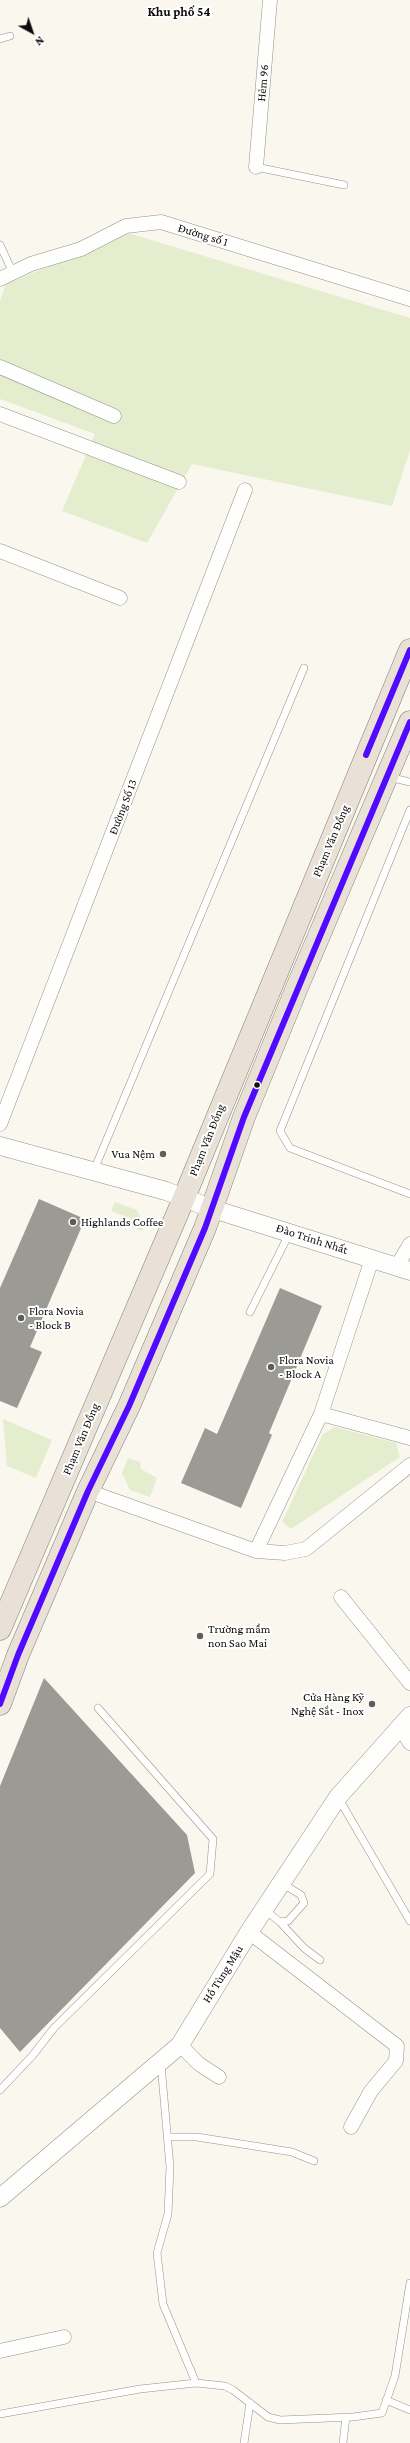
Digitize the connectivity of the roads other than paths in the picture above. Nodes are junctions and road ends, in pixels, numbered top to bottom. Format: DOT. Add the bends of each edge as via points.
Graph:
graph roads {
  1 [pos="270,0"];
  2 [pos="10,36"];
  3 [pos="0,39"];
  4 [pos="256,167"];
  5 [pos="344,185"];
  6 [pos="0,245"];
  7 [pos="13,273"];
  8 [pos="0,279"];
  9 [pos="410,300"];
  10 [pos="0,368"];
  11 [pos="0,414"];
  12 [pos="114,416"];
  13 [pos="179,482"];
  14 [pos="245,490"];
  15 [pos="0,551"];
  16 [pos="120,598"];
  17 [pos="410,650"];
  18 [pos="304,668"];
  19 [pos="410,722"];
  20 [pos="387,777"];
  21 [pos="410,782"];
  22 [pos="410,810"];
  23 [pos="0,1124"];
  24 [pos="0,1146"];
  25 [pos="93,1172"];
  26 [pos="410,1194"];
  27 [pos="184,1198"];
  28 [pos="213,1209"];
  29 [pos="290,1232"];
  30 [pos="410,1244"];
  31 [pos="372,1259"];
  32 [pos="403,1269"];
  33 [pos="250,1312"];
  34 [pos="321,1414"];
  35 [pos="410,1438"];
  36 [pos="410,1465"];
  37 [pos="88,1491"];
  38 [pos="256,1551"];
  39 [pos="341,1597"];
  40 [pos="0,1629"];
  41 [pos="410,1683"];
  42 [pos="0,1704"];
  43 [pos="98,1708"];
  44 [pos="405,1722"];
  45 [pos="410,1743"];
  46 [pos="338,1797"];
  47 [pos="283,1884"];
  48 [pos="265,1910"];
  49 [pos="410,1921"];
  50 [pos="280,1922"];
  51 [pos="249,1932"];
  52 [pos="320,1960"];
  53 [pos="180,2045"];
  54 [pos="160,2062"];
  55 [pos="219,2077"];
  56 [pos="0,2090"];
  57 [pos="351,2127"];
  58 [pos="168,2137"];
  59 [pos="314,2161"];
  60 [pos="0,2198"];
  61 [pos="410,2283"];
  62 [pos="64,2337"];
  63 [pos="0,2351"];
  64 [pos="196,2383"];
  65 [pos="386,2400"];
  66 [pos="250,2403"];
  67 [pos="410,2410"];
  68 [pos="0,2414"];
  69 [pos="346,2417"];
  70 [pos="244,2443"];
  71 [pos="343,2443"];
  1 -- 4 [label="street, Hẻm 96"];
  2 -- 3 [label="lane"];
  4 -- 5 [label="lane"];
  6 -- 7 [label="lane"];
  7 -- 8 [label="street, Đường số 1"];
  7 -- 9 [label="street, Đường số 1" via="31,264 81,249 126,226 161,222"];
  10 -- 12 [label="street"];
  11 -- 13 [label="street"];
  14 -- 23 [label="street, Đường Số 13"];
  15 -- 16 [label="street"];
  17 -- 27 [label="highway, Phạm Văn Đồng"];
  18 -- 25 [label="lane"];
  19 -- 20 [label="highway"];
  20 -- 21 [label="lane"];
  20 -- 28 [label="highway" via="244,1117"];
  22 -- 26 [label="lane" via="280,1131 290,1148"];
  24 -- 25 [label="street"];
  25 -- 27 [label="street"];
  27 -- 28 [label="street, Đào Trinh Nhất"];
  27 -- 40 [label="highway, Phạm Văn Đồng"];
  28 -- 29 [label="street, Đào Trinh Nhất"];
  28 -- 37 [label="highway" via="129,1406"];
  29 -- 31 [label="street, Đào Trinh Nhất"];
  29 -- 33 [label="lane"];
  30 -- 32 [label="street"];
  31 -- 32 [label="street, Đào Trinh Nhất"];
  31 -- 34 [label="street"];
  34 -- 35 [label="street"];
  34 -- 38 [label="street"];
  36 -- 38 [label="street" via="306,1549 284,1554"];
  37 -- 38 [label="street"];
  37 -- 42 [label="highway" via="18,1655"];
  39 -- 41 [label="street"];
  43 -- 56 [label="lane" via="214,1839 210,1874 54,2028"];
  44 -- 45 [label="street"];
  44 -- 46 [label="street, Hồ Tùng Mậu"];
  46 -- 47 [label="street, Hồ Tùng Mậu" via="309,1838"];
  46 -- 49 [label="lane"];
  47 -- 48 [label="street, Hồ Tùng Mậu"];
  47 -- 50 [label="lane" via="301,1895 304,1903 288,1921"];
  48 -- 50 [label="lane"];
  48 -- 51 [label="street, Hồ Tùng Mậu"];
  50 -- 52 [label="lane" via="304,1948"];
  51 -- 53 [label="street, Hồ Tùng Mậu"];
  51 -- 57 [label="street" via="397,2046 396,2061 371,2091"];
  53 -- 54 [label="street, Hồ Tùng Mậu"];
  53 -- 55 [label="street" via="200,2064"];
  54 -- 58 [label="lane"];
  54 -- 60 [label="street, Hồ Tùng Mậu"];
  58 -- 59 [label="lane" via="197,2137 292,2152"];
  58 -- 64 [label="lane" via="168,2214 157,2253 163,2304"];
  61 -- 65 [label="lane" via="395,2376"];
  62 -- 63 [label="street"];
  64 -- 66 [label="lane" via="225,2386"];
  64 -- 68 [label="lane" via="140,2389"];
  65 -- 67 [label="lane"];
  65 -- 69 [label="lane" via="382,2413"];
  66 -- 69 [label="lane" via="268,2417 280,2420"];
  66 -- 70 [label="lane"];
  69 -- 71 [label="lane"];
}
